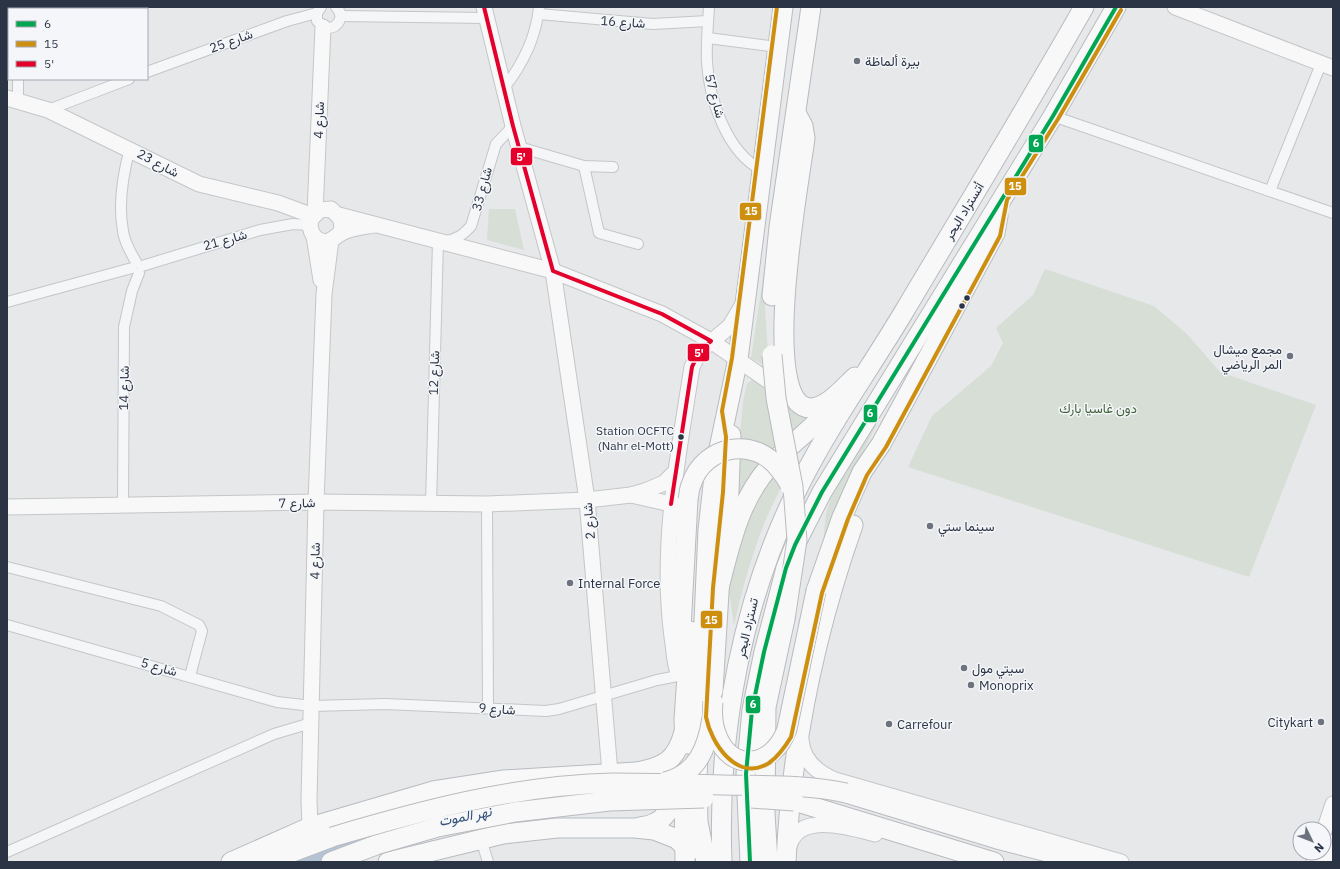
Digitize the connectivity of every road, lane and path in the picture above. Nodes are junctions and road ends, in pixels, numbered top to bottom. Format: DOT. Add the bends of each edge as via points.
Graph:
graph roads {
  1 [pos="709,7"];
  2 [pos="783,7"];
  3 [pos="811,7"];
  4 [pos="1116,7"];
  5 [pos="1175,7"];
  6 [pos="1083,8"];
  7 [pos="320,9"];
  8 [pos="338,10"];
  9 [pos="539,11"];
  10 [pos="485,12"];
  11 [pos="708,21"];
  12 [pos="327,28"];
  13 [pos="708,38"];
  14 [pos="777,47"];
  15 [pos="1327,66"];
  16 [pos="148,72"];
  17 [pos="18,80"];
  18 [pos="127,80"];
  19 [pos="504,88"];
  20 [pos="12,99"];
  21 [pos="48,110"];
  22 [pos="796,113"];
  23 [pos="1053,116"];
  24 [pos="513,126"];
  25 [pos="130,148"];
  26 [pos="519,148"];
  27 [pos="584,166"];
  28 [pos="614,167"];
  29 [pos="762,170"];
  30 [pos="1270,191"];
  31 [pos="1001,198"];
  32 [pos="1333,213"];
  33 [pos="319,219"];
  34 [pos="377,225"];
  35 [pos="335,237"];
  36 [pos="440,241"];
  37 [pos="638,244"];
  38 [pos="137,267"];
  39 [pos="553,271"];
  40 [pos="747,290"];
  41 [pos="324,294"];
  42 [pos="7,302"];
  43 [pos="901,316"];
  44 [pos="711,341"];
  45 [pos="738,359"];
  46 [pos="856,377"];
  47 [pos="797,402"];
  48 [pos="728,412"];
  49 [pos="841,413"];
  50 [pos="881,444"];
  51 [pos="676,471"];
  52 [pos="631,495"];
  53 [pos="794,499"];
  54 [pos="587,500"];
  55 [pos="316,502"];
  56 [pos="680,502"];
  57 [pos="123,504"];
  58 [pos="431,504"];
  59 [pos="487,504"];
  60 [pos="7,507"];
  61 [pos="7,567"];
  62 [pos="719,588"];
  63 [pos="7,625"];
  64 [pos="678,674"];
  65 [pos="190,676"];
  66 [pos="604,696"];
  67 [pos="312,706"];
  68 [pos="488,708"];
  69 [pos="712,710"];
  70 [pos="311,723"];
  71 [pos="684,726"];
  72 [pos="800,732"];
  73 [pos="610,773"];
  74 [pos="572,776"];
  75 [pos="658,784"];
  76 [pos="1333,804"];
  77 [pos="1327,821"];
  78 [pos="310,827"];
  79 [pos="635,828"];
  80 [pos="481,839"];
  81 [pos="1333,844"];
  82 [pos="7,852"];
  83 [pos="684,853"];
  84 [pos="231,862"];
  85 [pos="266,862"];
  86 [pos="331,862"];
  87 [pos="388,862"];
  88 [pos="488,862"];
  89 [pos="693,862"];
  90 [pos="706,862"];
  91 [pos="722,862"];
  92 [pos="750,862"];
  93 [pos="768,862"];
  94 [pos="786,862"];
  95 [pos="967,862"];
  96 [pos="994,862"];
  97 [pos="1086,862"];
  98 [pos="1121,862"];
  99 [pos="1326,862"];
  1 -- 11 [label="street, شارع 57"];
  2 -- 14 [label="highway"];
  3 -- 22 [label="highway"];
  4 -- 23 [label="highway, أتستراد البحر"];
  5 -- 15 [label="street"];
  6 -- 43 [label="highway, أتستراد البحر"];
  7 -- 12 [label="street" via="317,21"];
  7 -- 16 [label="street, شارع 25"];
  8 -- 10 [label="street"];
  8 -- 12 [label="street" via="338,24"];
  9 -- 11 [label="street, شارع 16" via="652,24"];
  9 -- 19 [label="street" via="526,54"];
  10 -- 19 [label="street, شارع 2"];
  11 -- 13 [label="street, شارع 57"];
  12 -- 33 [label="street, شارع 4"];
  13 -- 14 [label="street"];
  13 -- 29 [label="street, شارع 57" via="708,74 724,128 733,146"];
  14 -- 29 [label="highway"];
  15 -- 30 [label="street"];
  17 -- 20 [label="street"];
  18 -- 21 [label="street"];
  19 -- 24 [label="street, شارع 2"];
  20 -- 21 [label="street, شارع 23"];
  21 -- 25 [label="street, شارع 23"];
  22 -- 47 [label="highway" via="803,126 805,138 783,325 790,390"];
  22 -- 53 [label="highway, bridge" via="774,270 771,336 776,398"];
  23 -- 30 [label="street"];
  23 -- 31 [label="highway, أتستراد البحر"];
  24 -- 26 [label="street, شارع 2"];
  24 -- 36 [label="street, شارع 33" via="496,144 471,226 454,240"];
  25 -- 33 [label="street, شارع 23" via="199,184 278,203"];
  25 -- 38 [label="street" via="124,174 122,231"];
  26 -- 27 [label="street"];
  26 -- 39 [label="street, شارع 2"];
  27 -- 28 [label="street"];
  27 -- 37 [label="street" via="599,233"];
  29 -- 40 [label="highway"];
  30 -- 32 [label="street"];
  31 -- 50 [label="highway" via="995,233"];
  31 -- 92 [label="highway, أتستراد البحر" via="822,492 788,562 764,652 748,745 746,774"];
  33 -- 34 [label="street"];
  33 -- 35 [label="street" via="322,241"];
  33 -- 35 [label="street, شارع 4" via="342,224"];
  33 -- 38 [label="street, شارع 21" via="260,230"];
  33 -- 41 [label="street, شارع 4"];
  34 -- 35 [label="street"];
  34 -- 36 [label="street"];
  35 -- 41 [label="street, شارع 4"];
  36 -- 39 [label="street"];
  36 -- 58 [label="street, شارع 12"];
  38 -- 42 [label="street, شارع 21"];
  38 -- 57 [label="street, شارع 14" via="124,327"];
  39 -- 44 [label="street" via="662,314"];
  39 -- 54 [label="street, شارع 2"];
  40 -- 44 [label="street" via="734,320 719,337"];
  40 -- 45 [label="highway"];
  41 -- 55 [label="street, شارع 4"];
  43 -- 46 [label="highway"];
  43 -- 49 [label="highway, أتستراد البحر"];
  44 -- 45 [label="street"];
  44 -- 51 [label="street" via="699,352 692,367"];
  45 -- 47 [label="street"];
  45 -- 48 [label="highway"];
  46 -- 47 [label="highway" via="817,408 807,408"];
  46 -- 62 [label="highway" via="828,411 770,466 752,490 738,520"];
  48 -- 62 [label="highway" via="732,437"];
  48 -- 71 [label="highway" via="711,447 699,497"];
  48 -- 90 [label="highway" via="715,467 708,530 697,787 698,822"];
  49 -- 91 [label="highway, تستراد البحر" via="789,508 751,607 742,647 724,767"];
  50 -- 69 [label="highway, bridge" via="862,472 842,517 816,591 787,729 779,746 759,761 743,761 721,744 716,734"];
  50 -- 72 [label="highway" via="838,568 821,628"];
  51 -- 52 [label="street" via="664,483"];
  51 -- 56 [label="street"];
  52 -- 54 [label="street, شارع 7"];
  52 -- 56 [label="street"];
  53 -- 56 [label="highway, bridge" via="788,481 774,461 755,450 735,448 725,450 703,464"];
  53 -- 93 [label="highway, bridge" via="796,554 766,707 764,744"];
  54 -- 59 [label="street, شارع 7"];
  54 -- 66 [label="street, شارع 2"];
  55 -- 57 [label="street, شارع 7"];
  55 -- 58 [label="street, شارع 7"];
  55 -- 67 [label="street, شارع 4"];
  56 -- 64 [label="highway"];
  57 -- 60 [label="street, شارع 7"];
  58 -- 59 [label="street, شارع 7"];
  59 -- 68 [label="street"];
  61 -- 65 [label="street" via="161,606 199,625 202,630"];
  62 -- 69 [label="highway"];
  63 -- 65 [label="street, شارع 5"];
  64 -- 66 [label="street, شارع 9"];
  64 -- 71 [label="highway"];
  65 -- 67 [label="street, شارع 5" via="277,702"];
  66 -- 68 [label="street, شارع 9" via="546,711"];
  66 -- 73 [label="street, شارع 2"];
  67 -- 68 [label="street, شارع 9" via="385,704"];
  67 -- 70 [label="street, شارع 4"];
  69 -- 75 [label="highway, bridge" via="707,742 694,766 678,779"];
  70 -- 78 [label="street, شارع 4"];
  70 -- 82 [label="street" via="274,734"];
  71 -- 73 [label="highway" via="676,750 661,767 636,772"];
  71 -- 83 [label="highway"];
  72 -- 94 [label="highway" via="790,803"];
  72 -- 98 [label="street" via="801,748 807,760 823,774 835,780"];
  73 -- 74 [label="highway"];
  74 -- 78 [label="highway" via="504,780 434,791 381,804"];
  74 -- 79 [label="highway" via="649,778 662,784 669,798 667,812 657,823"];
  75 -- 85 [label="highway, bridge" via="613,783 504,795 409,814 332,837"];
  75 -- 97 [label="highway, bridge" via="808,786 829,789 997,839"];
  76 -- 77 [label="street"];
  78 -- 84 [label="highway"];
  79 -- 80 [label="highway" via="557,828"];
  79 -- 83 [label="highway" via="664,833"];
  80 -- 87 [label="highway"];
  80 -- 88 [label="street"];
  81 -- 99 [label="highway"];
  83 -- 89 [label="highway"];
  86 -- 96 [label="highway, bridge" via="376,845 438,827 515,812 609,801 684,797 794,801"];
  94 -- 95 [label="street" via="788,848 794,837 807,826 819,824 873,834"];
}
